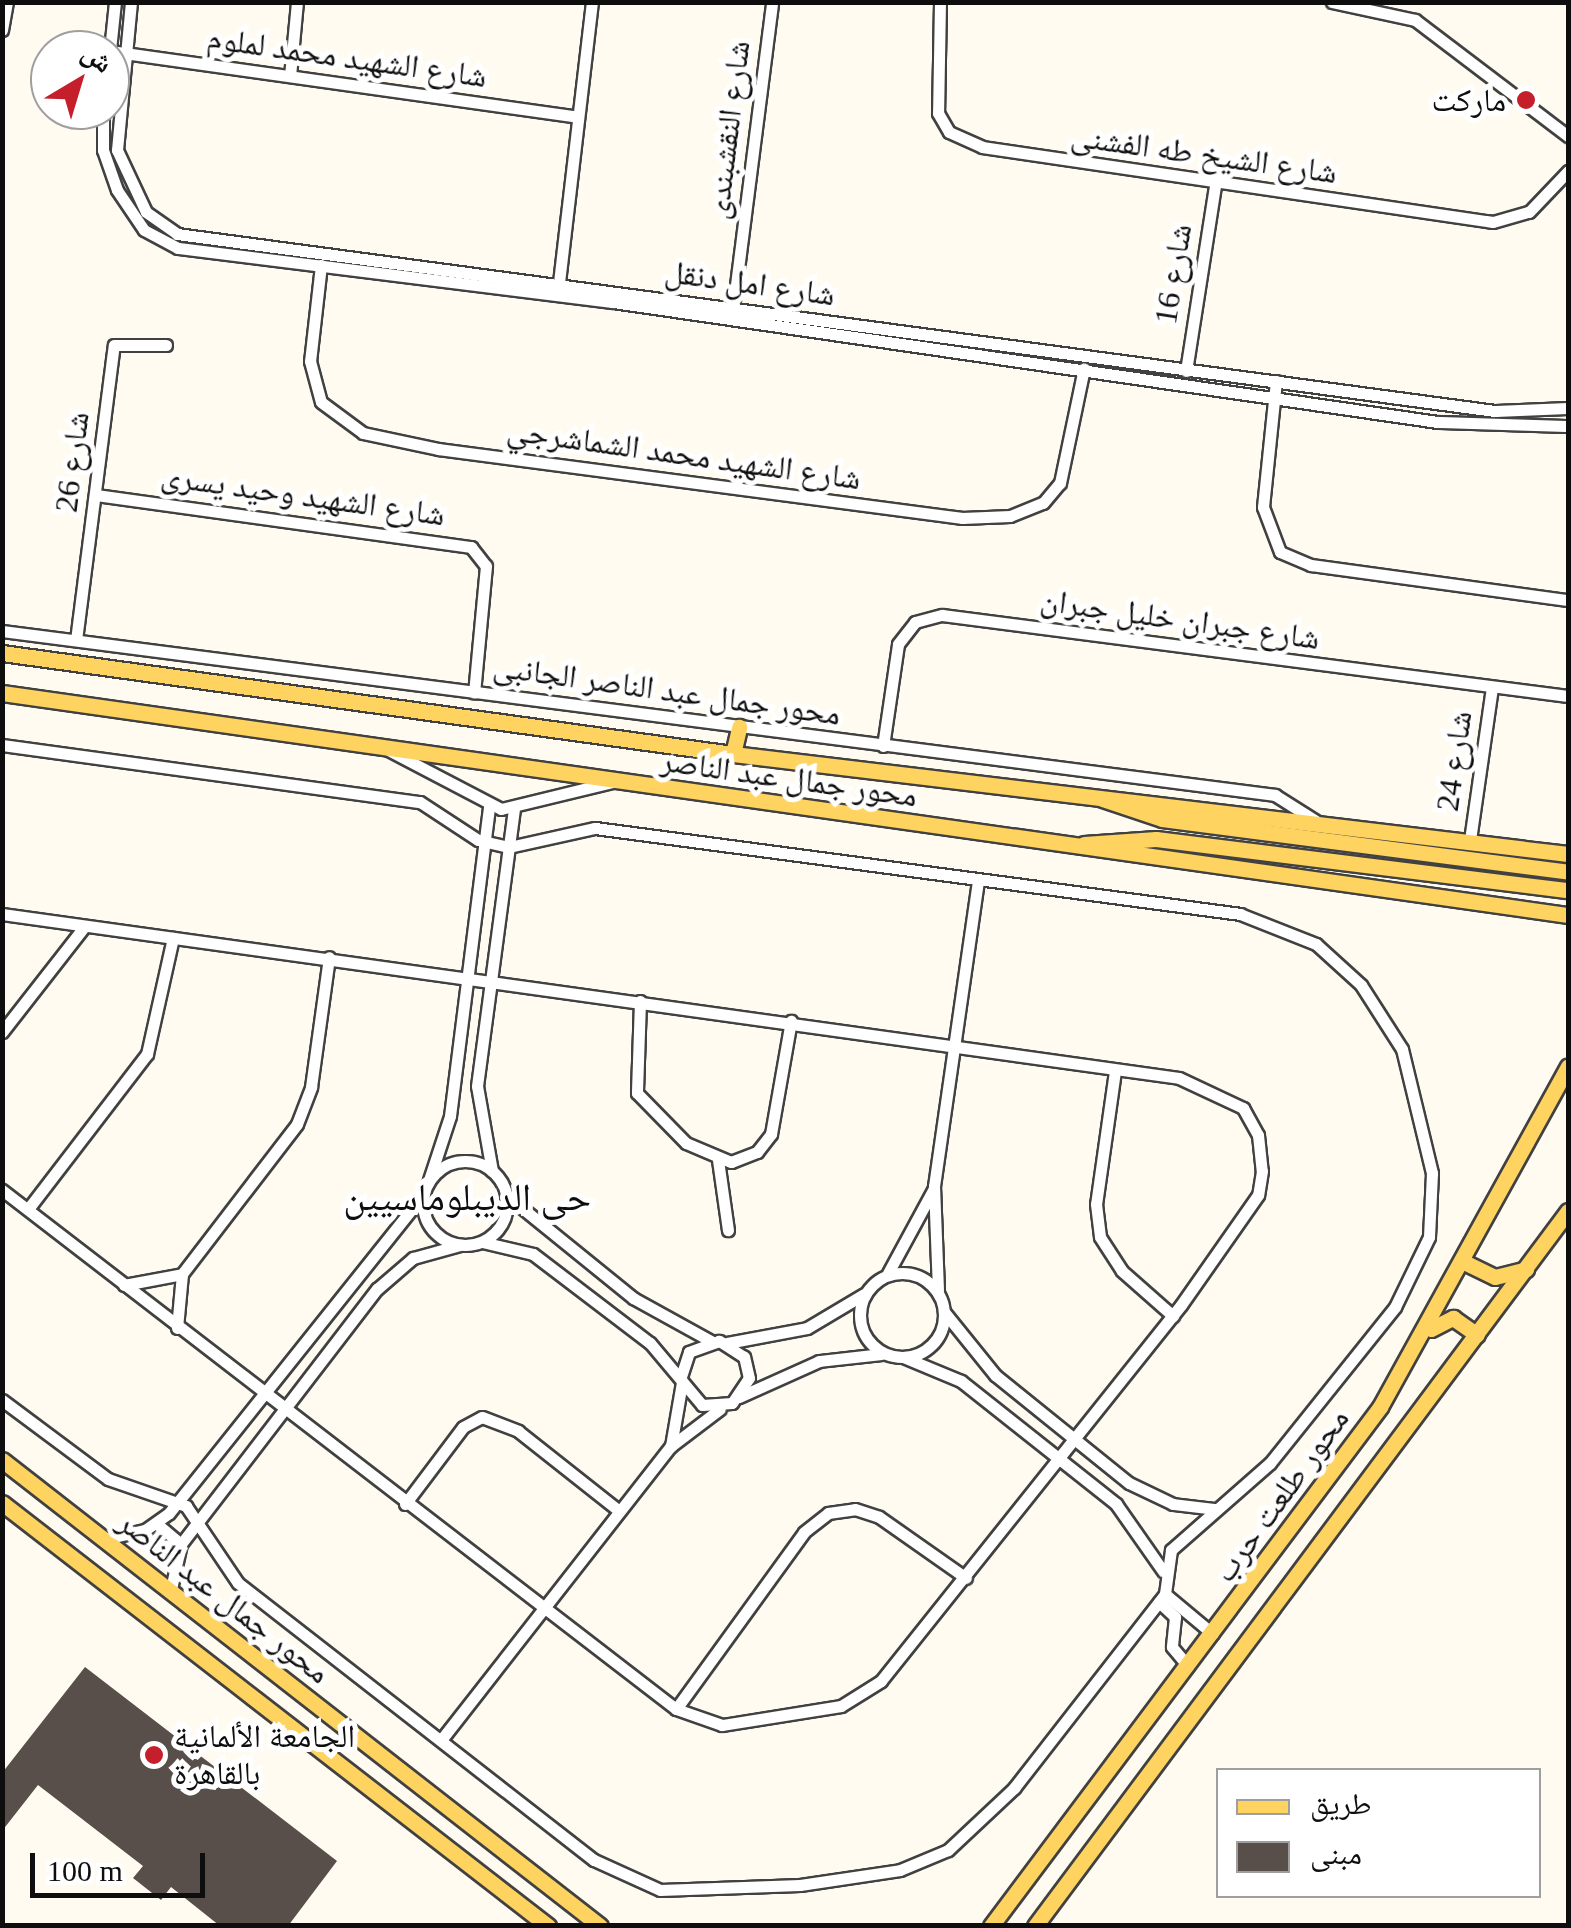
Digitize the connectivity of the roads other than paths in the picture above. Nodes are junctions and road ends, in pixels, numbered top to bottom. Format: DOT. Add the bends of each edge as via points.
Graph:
graph roads {
  1 [pos="6,2"];
  2 [pos="115,2"];
  3 [pos="132,2"];
  4 [pos="298,2"];
  5 [pos="592,2"];
  6 [pos="772,2"];
  7 [pos="940,2"];
  8 [pos="1332,2"];
  9 [pos="2,30"];
  10 [pos="112,30"];
  11 [pos="128,30"];
  12 [pos="130,54"];
  13 [pos="290,76"];
  14 [pos="577,116"];
  15 [pos="105,130"];
  16 [pos="117,130"];
  17 [pos="1568,136"];
  18 [pos="1568,172"];
  19 [pos="1215,186"];
  20 [pos="322,262"];
  21 [pos="558,285"];
  22 [pos="556,300"];
  23 [pos="732,308"];
  24 [pos="731,324"];
  25 [pos="166,345"];
  26 [pos="1086,358"];
  27 [pos="1186,370"];
  28 [pos="1084,372"];
  29 [pos="1276,382"];
  30 [pos="1273,399"];
  31 [pos="1568,408"];
  32 [pos="1568,426"];
  33 [pos="96,495"];
  34 [pos="1568,600"];
  35 [pos="2,631"];
  36 [pos="76,640"];
  37 [pos="2,653"];
  38 [pos="1492,688"];
  39 [pos="474,692"];
  40 [pos="2,693"];
  41 [pos="1568,696"];
  42 [pos="739,727"];
  43 [pos="2,745"];
  44 [pos="883,746"];
  45 [pos="382,747"];
  46 [pos="733,754"];
  47 [pos="618,781"];
  48 [pos="1094,794"];
  49 [pos="489,806"];
  50 [pos="514,809"];
  51 [pos="1316,821"];
  52 [pos="1470,840"];
  53 [pos="487,844"];
  54 [pos="509,847"];
  55 [pos="1076,847"];
  56 [pos="1568,854"];
  57 [pos="1568,872"];
  58 [pos="978,881"];
  59 [pos="1568,890"];
  60 [pos="2,914"];
  61 [pos="1568,915"];
  62 [pos="84,927"];
  63 [pos="173,938"];
  64 [pos="328,958"];
  65 [pos="469,977"];
  66 [pos="490,980"];
  67 [pos="640,1000"];
  68 [pos="791,1022"];
  69 [pos="2,1032"];
  70 [pos="950,1044"];
  71 [pos="1568,1067"];
  72 [pos="1115,1071"];
  73 [pos="718,1160"];
  74 [pos="492,1171"];
  75 [pos="429,1180"];
  76 [pos="934,1186"];
  77 [pos="2,1190"];
  78 [pos="424,1194"];
  79 [pos="506,1195"];
  80 [pos="28,1210"];
  81 [pos="1568,1211"];
  82 [pos="728,1230"];
  83 [pos="482,1242"];
  84 [pos="460,1245"];
  85 [pos="1466,1263"];
  86 [pos="1526,1270"];
  87 [pos="182,1274"];
  88 [pos="888,1274"];
  89 [pos="124,1286"];
  90 [pos="938,1290"];
  91 [pos="864,1294"];
  92 [pos="945,1313"];
  93 [pos="1172,1316"];
  94 [pos="178,1328"];
  95 [pos="1427,1332"];
  96 [pos="1477,1335"];
  97 [pos="711,1340"];
  98 [pos="727,1342"];
  99 [pos="886,1354"];
  100 [pos="904,1357"];
  101 [pos="682,1379"];
  102 [pos="265,1396"];
  103 [pos="739,1398"];
  104 [pos="2,1400"];
  105 [pos="724,1406"];
  106 [pos="286,1412"];
  107 [pos="1075,1442"];
  108 [pos="670,1446"];
  109 [pos="2,1460"];
  110 [pos="1061,1461"];
  111 [pos="33,1483"];
  112 [pos="179,1500"];
  113 [pos="406,1504"];
  114 [pos="7,1507"];
  115 [pos="1215,1509"];
  116 [pos="618,1510"];
  117 [pos="200,1519"];
  118 [pos="157,1524"];
  119 [pos="105,1538"];
  120 [pos="181,1544"];
  121 [pos="1163,1571"];
  122 [pos="966,1578"];
  123 [pos="171,1589"];
  124 [pos="1162,1598"];
  125 [pos="542,1609"];
  126 [pos="1213,1634"];
  127 [pos="1188,1666"];
  128 [pos="676,1709"];
  129 [pos="441,1740"];
  130 [pos="548,1926"];
  131 [pos="600,1926"];
  132 [pos="991,1926"];
  133 [pos="1034,1926"];
  1 -- 9 [label="street"];
  2 -- 10 [label="street"];
  3 -- 11 [label="street, شارع امل دنقل"];
  4 -- 13 [label="street"];
  5 -- 14 [label="street"];
  6 -- 23 [label="street, شارع النقشبندى"];
  7 -- 19 [label="street, شارع الشيخ طه الفشنى" via="934,92 949,132 982,148"];
  8 -- 17 [label="street" via="1415,20"];
  12 -- 13 [label="street, شارع الشهيد محمد لملوم"];
  13 -- 14 [label="street, شارع الشهيد محمد لملوم"];
  14 -- 21 [label="street"];
  15 -- 20 [label="street, شارع امل دنقل" via="109,173 157,240"];
  16 -- 20 [label="street, شارع امل دنقل" via="146,212 192,238"];
  18 -- 19 [label="street, شارع الشيخ طه الفشنى" via="1529,212 1492,222"];
  19 -- 27 [label="street, شارع 16"];
  20 -- 21 [label="street, شارع امل دنقل"];
  20 -- 22 [label="street, شارع امل دنقل"];
  20 -- 28 [label="street, شارع الشهيد محمد الشماشرجي" via="310,361 321,402 363,433 456,452 962,518 1010,516 1043,503 1060,483"];
  21 -- 22 [label="street"];
  21 -- 23 [label="street, شارع امل دنقل"];
  22 -- 24 [label="street, شارع امل دنقل"];
  23 -- 24 [label="street, شارع النقشبندى"];
  23 -- 26 [label="street, شارع امل دنقل"];
  24 -- 28 [label="street, شارع امل دنقل"];
  25 -- 33 [label="street, شارع 26" via="114,345"];
  26 -- 27 [label="street, شارع امل دنقل"];
  26 -- 28 [label="street, شارع الشهيد محمد الشماشرجي"];
  27 -- 29 [label="street, شارع امل دنقل"];
  28 -- 30 [label="street, شارع امل دنقل"];
  29 -- 30 [label="street"];
  29 -- 31 [label="street, شارع امل دنقل" via="1494,411"];
  30 -- 32 [label="street, شارع امل دنقل" via="1491,427"];
  30 -- 34 [label="street" via="1263,508 1270,540 1285,556"];
  33 -- 36 [label="street, شارع 26"];
  33 -- 39 [label="street, شارع الشهيد وحيد يسرى" via="471,548 486,566"];
  35 -- 36 [label="street, محور جمال عبد الناصر الجانبى"];
  36 -- 39 [label="street, محور جمال عبد الناصر الجانبى"];
  37 -- 46 [label="main road, محور جمال عبد الناصر"];
  38 -- 41 [label="street, شارع جبران خليل جبران"];
  38 -- 44 [label="street, شارع جبران خليل جبران" via="942,614 915,622 898,644"];
  38 -- 52 [label="street, شارع 24"];
  39 -- 42 [label="street, محور جمال عبد الناصر الجانبى"];
  40 -- 45 [label="main road, محور جمال عبد الناصر"];
  42 -- 44 [label="street, محور جمال عبد الناصر الجانبى"];
  42 -- 46 [label="main road"];
  43 -- 53 [label="street" via="420,802"];
  44 -- 51 [label="street, محور جمال عبد الناصر الجانبى" via="1275,794"];
  45 -- 47 [label="main road, محور جمال عبد الناصر"];
  45 -- 49 [label="street"];
  46 -- 48 [label="main road, محور جمال عبد الناصر"];
  47 -- 50 [label="street"];
  47 -- 55 [label="main road, محور جمال عبد الناصر"];
  48 -- 51 [label="main road, محور جمال عبد الناصر"];
  48 -- 57 [label="main road" via="1162,820"];
  49 -- 50 [label="street"];
  49 -- 53 [label="street"];
  50 -- 54 [label="street"];
  51 -- 52 [label="main road, محور جمال عبد الناصر"];
  52 -- 56 [label="main road, محور جمال عبد الناصر"];
  53 -- 54 [label="street"];
  53 -- 65 [label="street"];
  54 -- 58 [label="street" via="595,828"];
  54 -- 66 [label="street"];
  55 -- 59 [label="main road" via="1156,839"];
  55 -- 61 [label="main road, محور جمال عبد الناصر"];
  58 -- 70 [label="street"];
  58 -- 115 [label="street" via="1240,914 1292,930 1360,985 1408,1064 1432,1173 1428,1237 1411,1281 1270,1463"];
  60 -- 62 [label="street"];
  62 -- 63 [label="street"];
  62 -- 69 [label="street"];
  63 -- 64 [label="street"];
  63 -- 80 [label="street" via="147,1054"];
  64 -- 65 [label="street"];
  64 -- 87 [label="street" via="304,1110"];
  65 -- 66 [label="street"];
  65 -- 75 [label="street" via="447,1133"];
  66 -- 67 [label="street"];
  66 -- 74 [label="street" via="476,1102"];
  67 -- 68 [label="street"];
  67 -- 73 [label="street" via="638,1093 652,1115"];
  68 -- 70 [label="street"];
  68 -- 73 [label="street" via="772,1134 746,1159"];
  70 -- 72 [label="street"];
  70 -- 76 [label="street"];
  71 -- 85 [label="main road, محور طلعت حرب"];
  72 -- 93 [label="street" via="1096,1204 1100,1238 1122,1271"];
  72 -- 93 [label="street" via="1179,1078 1231,1096 1262,1150 1258,1195"];
  73 -- 82 [label="street"];
  74 -- 75 [label="street" via="452,1163"];
  74 -- 79 [label="street"];
  75 -- 78 [label="street"];
  76 -- 88 [label="street"];
  76 -- 90 [label="street"];
  77 -- 80 [label="street"];
  78 -- 84 [label="street" via="435,1233"];
  78 -- 102 [label="street"];
  79 -- 83 [label="street" via="502,1223"];
  79 -- 97 [label="street" via="633,1298"];
  80 -- 89 [label="street"];
  81 -- 86 [label="main road, محور طلعت حرب"];
  83 -- 84 [label="street"];
  83 -- 101 [label="street" via="532,1254"];
  84 -- 106 [label="street" via="426,1252 388,1276"];
  85 -- 86 [label="main road" via="1495,1277"];
  85 -- 95 [label="main road, محور طلعت حرب"];
  86 -- 96 [label="main road, محور طلعت حرب"];
  87 -- 89 [label="street"];
  87 -- 94 [label="street"];
  88 -- 90 [label="street" via="910,1272"];
  88 -- 91 [label="street"];
  89 -- 94 [label="street"];
  90 -- 92 [label="street"];
  91 -- 98 [label="street" via="807,1328"];
  91 -- 99 [label="street" via="862,1329"];
  92 -- 100 [label="street" via="938,1338"];
  92 -- 107 [label="street" via="995,1375"];
  93 -- 107 [label="street"];
  94 -- 102 [label="street"];
  95 -- 96 [label="main road" via="1453,1318"];
  95 -- 126 [label="main road, محور طلعت حرب"];
  96 -- 133 [label="main road, محور طلعت حرب"];
  97 -- 98 [label="street"];
  97 -- 101 [label="street" via="689,1352"];
  98 -- 103 [label="street" via="748,1367"];
  99 -- 100 [label="street"];
  99 -- 103 [label="street" via="818,1361"];
  100 -- 110 [label="street" via="949,1373"];
  101 -- 105 [label="street" via="702,1405"];
  101 -- 108 [label="street"];
  102 -- 106 [label="street"];
  102 -- 112 [label="street"];
  103 -- 105 [label="street"];
  104 -- 112 [label="street" via="108,1480"];
  105 -- 108 [label="street"];
  106 -- 113 [label="street"];
  106 -- 117 [label="street"];
  107 -- 110 [label="street"];
  107 -- 115 [label="street" via="1159,1500"];
  108 -- 116 [label="street"];
  109 -- 111 [label="main road, محور جمال عبد الناصر"];
  110 -- 121 [label="street" via="1128,1514"];
  110 -- 122 [label="street"];
  111 -- 114 [label="main road"];
  111 -- 119 [label="main road, محور جمال عبد الناصر"];
  112 -- 117 [label="street"];
  112 -- 118 [label="street"];
  113 -- 116 [label="street" via="462,1427 482,1417 518,1431"];
  113 -- 125 [label="street"];
  114 -- 130 [label="main road, محور جمال عبد الناصر"];
  115 -- 121 [label="street" via="1180,1536"];
  116 -- 125 [label="street"];
  117 -- 120 [label="street"];
  117 -- 129 [label="street" via="219,1564 238,1583"];
  118 -- 119 [label="street"];
  118 -- 120 [label="street"];
  119 -- 123 [label="main road, محور جمال عبد الناصر"];
  120 -- 123 [label="street"];
  121 -- 124 [label="street"];
  122 -- 128 [label="street" via="901,1659 856,1699 735,1725"];
  122 -- 128 [label="street" via="879,1517 828,1514 804,1532"];
  123 -- 131 [label="main road, محور جمال عبد الناصر"];
  124 -- 126 [label="street"];
  124 -- 127 [label="street" via="1175,1616 1172,1647"];
  124 -- 129 [label="street" via="992,1813 948,1850 881,1874 731,1893 660,1890 594,1860"];
  125 -- 128 [label="street"];
  125 -- 129 [label="street"];
  126 -- 127 [label="main road, محور طلعت حرب"];
  127 -- 132 [label="main road, محور طلعت حرب"];
}
